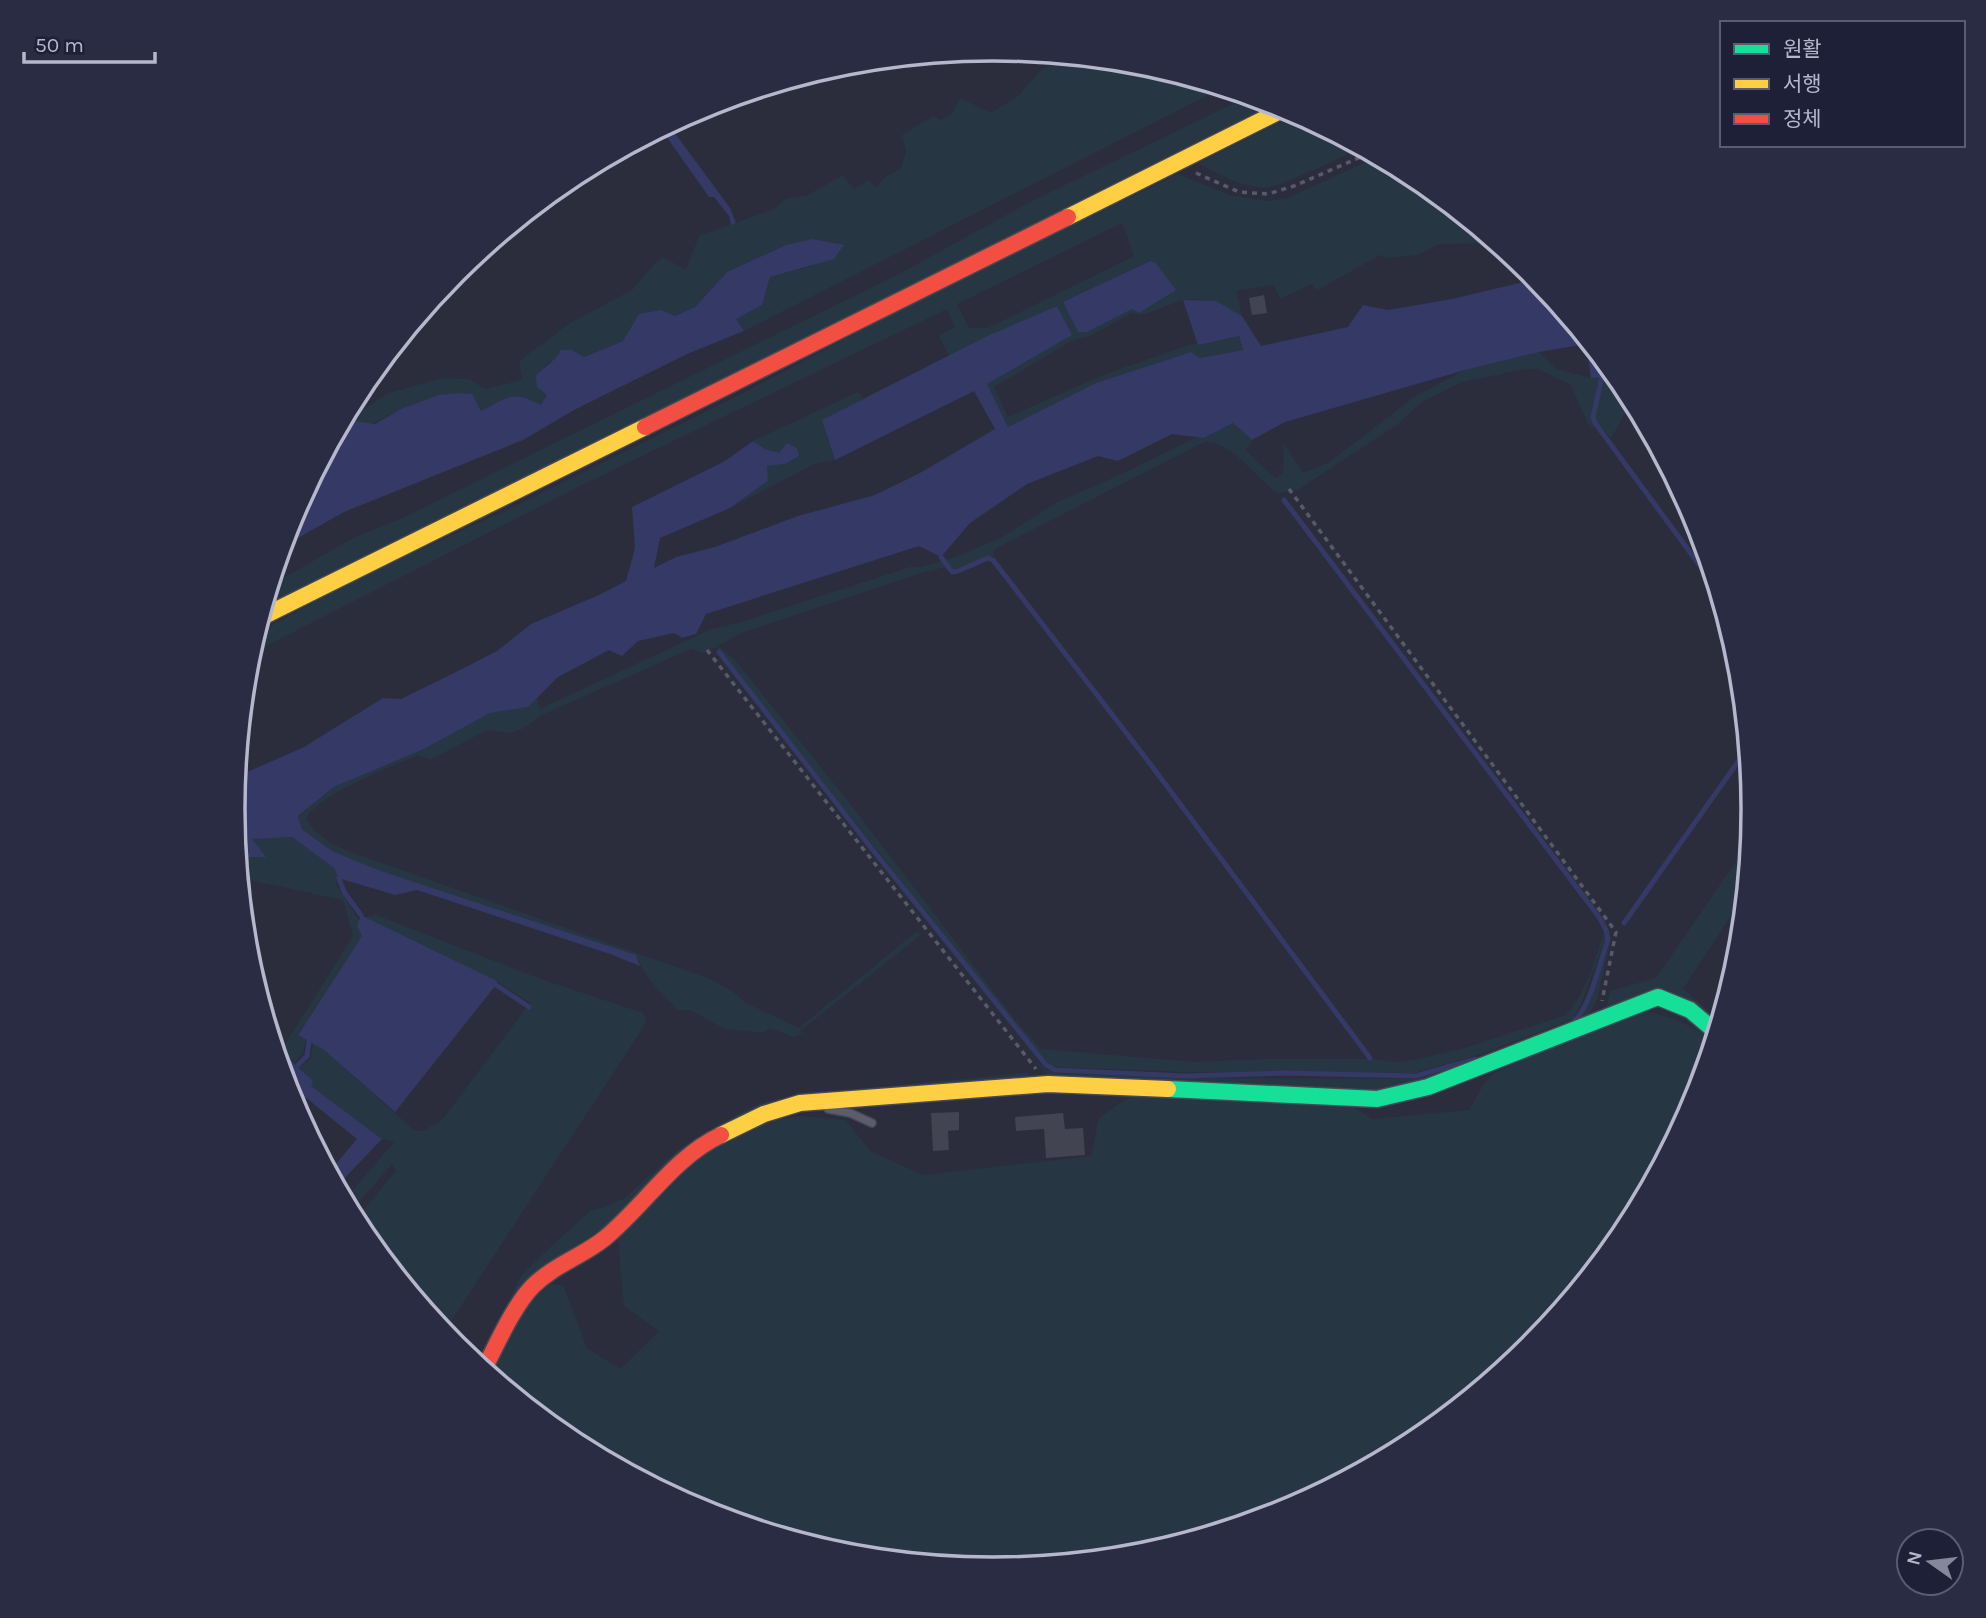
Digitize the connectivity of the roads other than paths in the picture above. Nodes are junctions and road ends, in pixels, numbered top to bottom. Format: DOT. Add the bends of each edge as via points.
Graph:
graph roads {
  1 [pos="1271,115"];
  2 [pos="272,612"];
  3 [pos="1709,1024"];
  4 [pos="800,1103"];
  5 [pos="872,1123"];
  6 [pos="488,1360"];
  1 -- 2 [label="street"];
  3 -- 4 [label="street" via="1658,997 1428,1087 1377,1099 1048,1084"];
  4 -- 5 [label="lane" via="850,1113"];
  4 -- 6 [label="street" via="764,1114 699,1145 604,1239 532,1287"];
}
